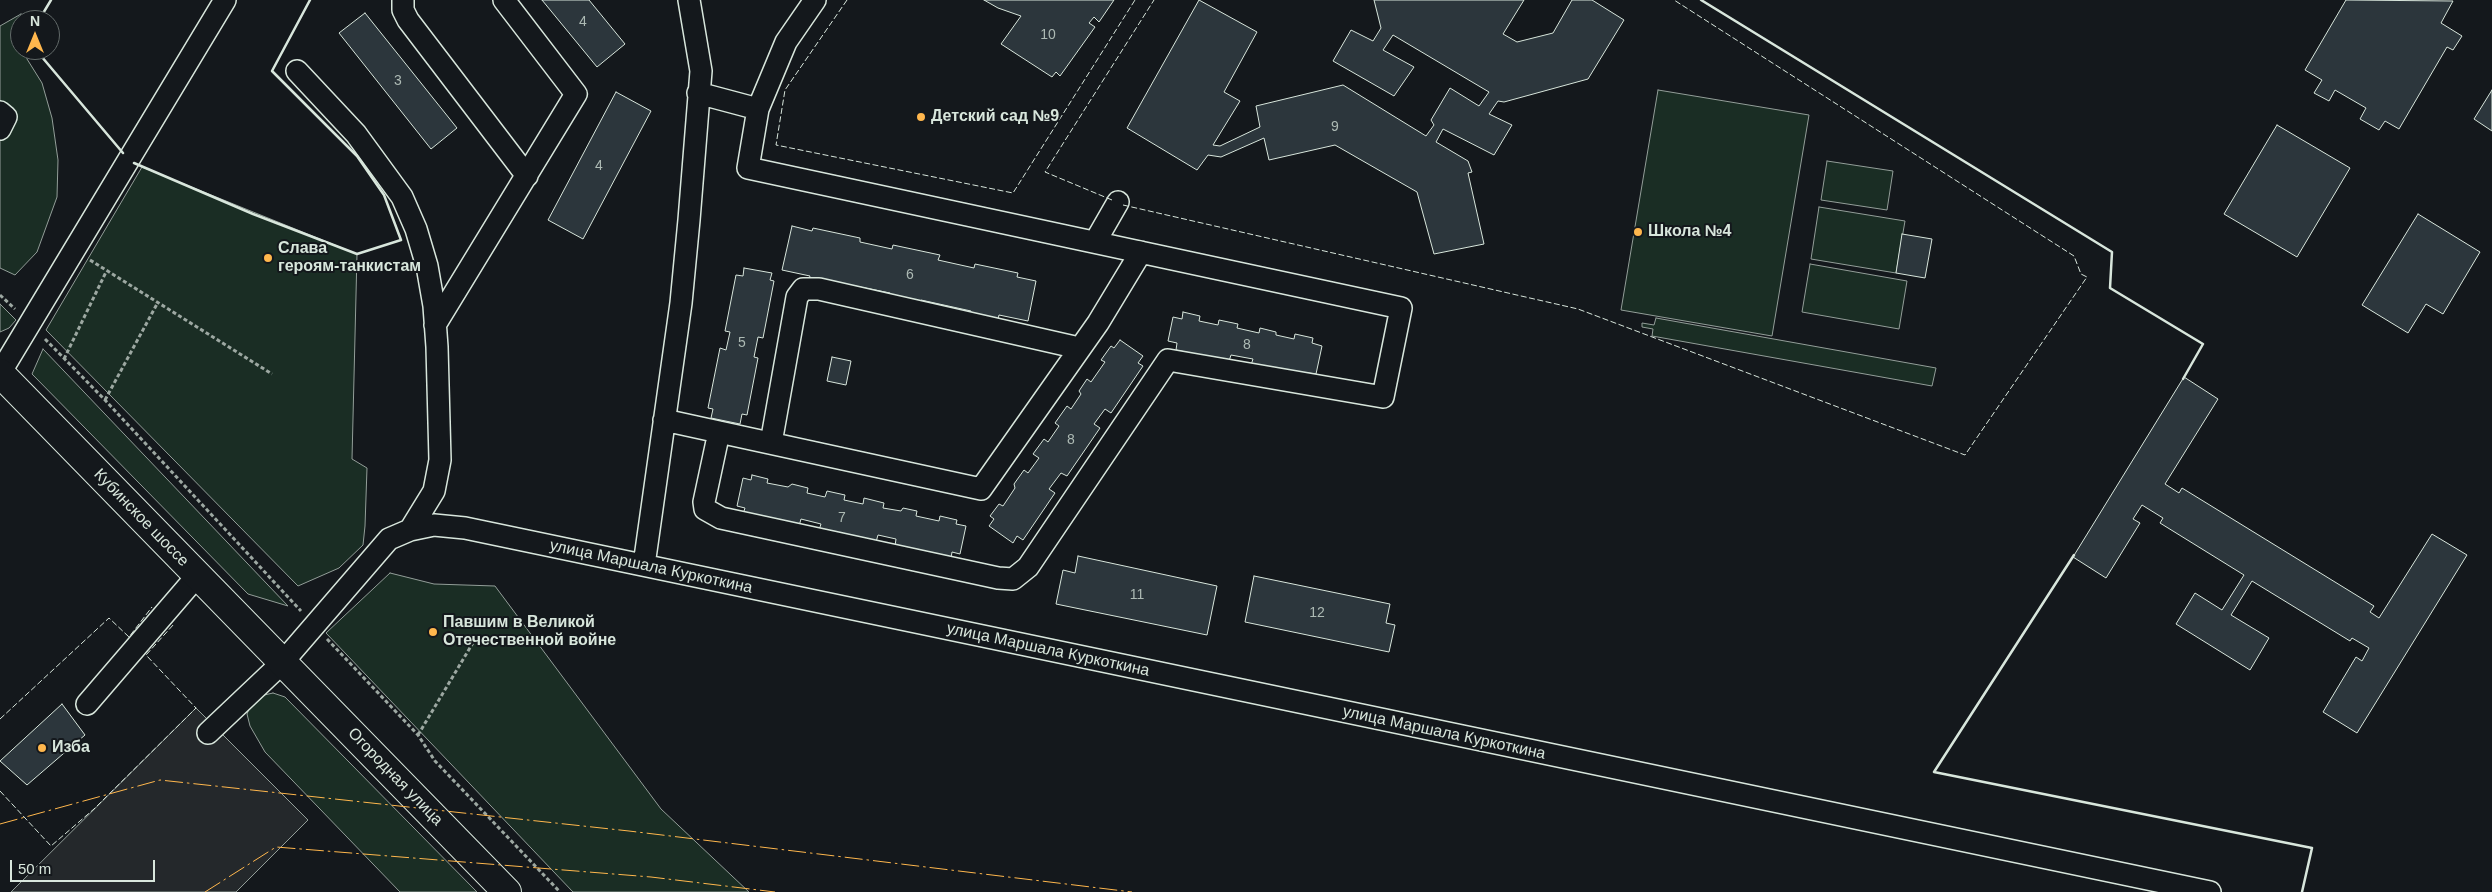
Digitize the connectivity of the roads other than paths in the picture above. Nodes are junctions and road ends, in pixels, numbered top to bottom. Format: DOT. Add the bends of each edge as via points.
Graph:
graph roads {
  1 [pos="225,0"];
  2 [pos="403,0"];
  3 [pos="504,0"];
  4 [pos="689,0"];
  5 [pos="815,0"];
  6 [pos="298,71"];
  7 [pos="698,93"];
  8 [pos="758,109"];
  9 [pos="0,112"];
  10 [pos="0,129"];
  11 [pos="527,176"];
  12 [pos="1118,202"];
  13 [pos="1095,242"];
  14 [pos="1141,252"];
  15 [pos="435,325"];
  16 [pos="1079,348"];
  17 [pos="0,373"];
  18 [pos="664,420"];
  19 [pos="718,432"];
  20 [pos="771,443"];
  21 [pos="410,530"];
  22 [pos="644,566"];
  23 [pos="197,576"];
  24 [pos="282,663"];
  25 [pos="87,704"];
  26 [pos="208,733"];
  27 [pos="507,892"];
  28 [pos="2210,892"];
  1 -- 17 [label="street"];
  2 -- 11 [label="street" via="408,20"];
  3 -- 11 [label="street" via="576,94"];
  4 -- 7 [label="street" via="700,72"];
  5 -- 8 [label="street" via="786,42"];
  6 -- 15 [label="street" via="356,134 402,197 427,266"];
  7 -- 8 [label="street"];
  7 -- 18 [label="street" via="680,303"];
  8 -- 13 [label="street" via="748,168"];
  9 -- 10 [label="street" via="6,117"];
  11 -- 15 [label="street"];
  12 -- 13 [label="street"];
  13 -- 14 [label="street"];
  14 -- 16 [label="street"];
  14 -- 19 [label="street" via="1401,308 1383,397 1168,360 1028,567 1013,579 722,518 705,509 704,502"];
  15 -- 21 [label="street" via="440,460 434,491"];
  16 -- 20 [label="street" via="980,489"];
  16 -- 20 [label="street" via="820,289 803,289 797,297"];
  17 -- 23 [label="main road, Кубинское шоссе"];
  18 -- 19 [label="street"];
  18 -- 22 [label="street"];
  19 -- 20 [label="street"];
  21 -- 22 [label="street, улица Маршала Куркоткина" via="434,525 465,528"];
  21 -- 24 [label="street, улица Маршала Куркоткина" via="389,539"];
  22 -- 28 [label="street, улица Маршала Куркоткина"];
  23 -- 24 [label="main road, Кубинское шоссе"];
  23 -- 25 [label="street"];
  24 -- 26 [label="street, улица Маршала Куркоткина"];
  24 -- 27 [label="main road, Огородная улица"];
}
